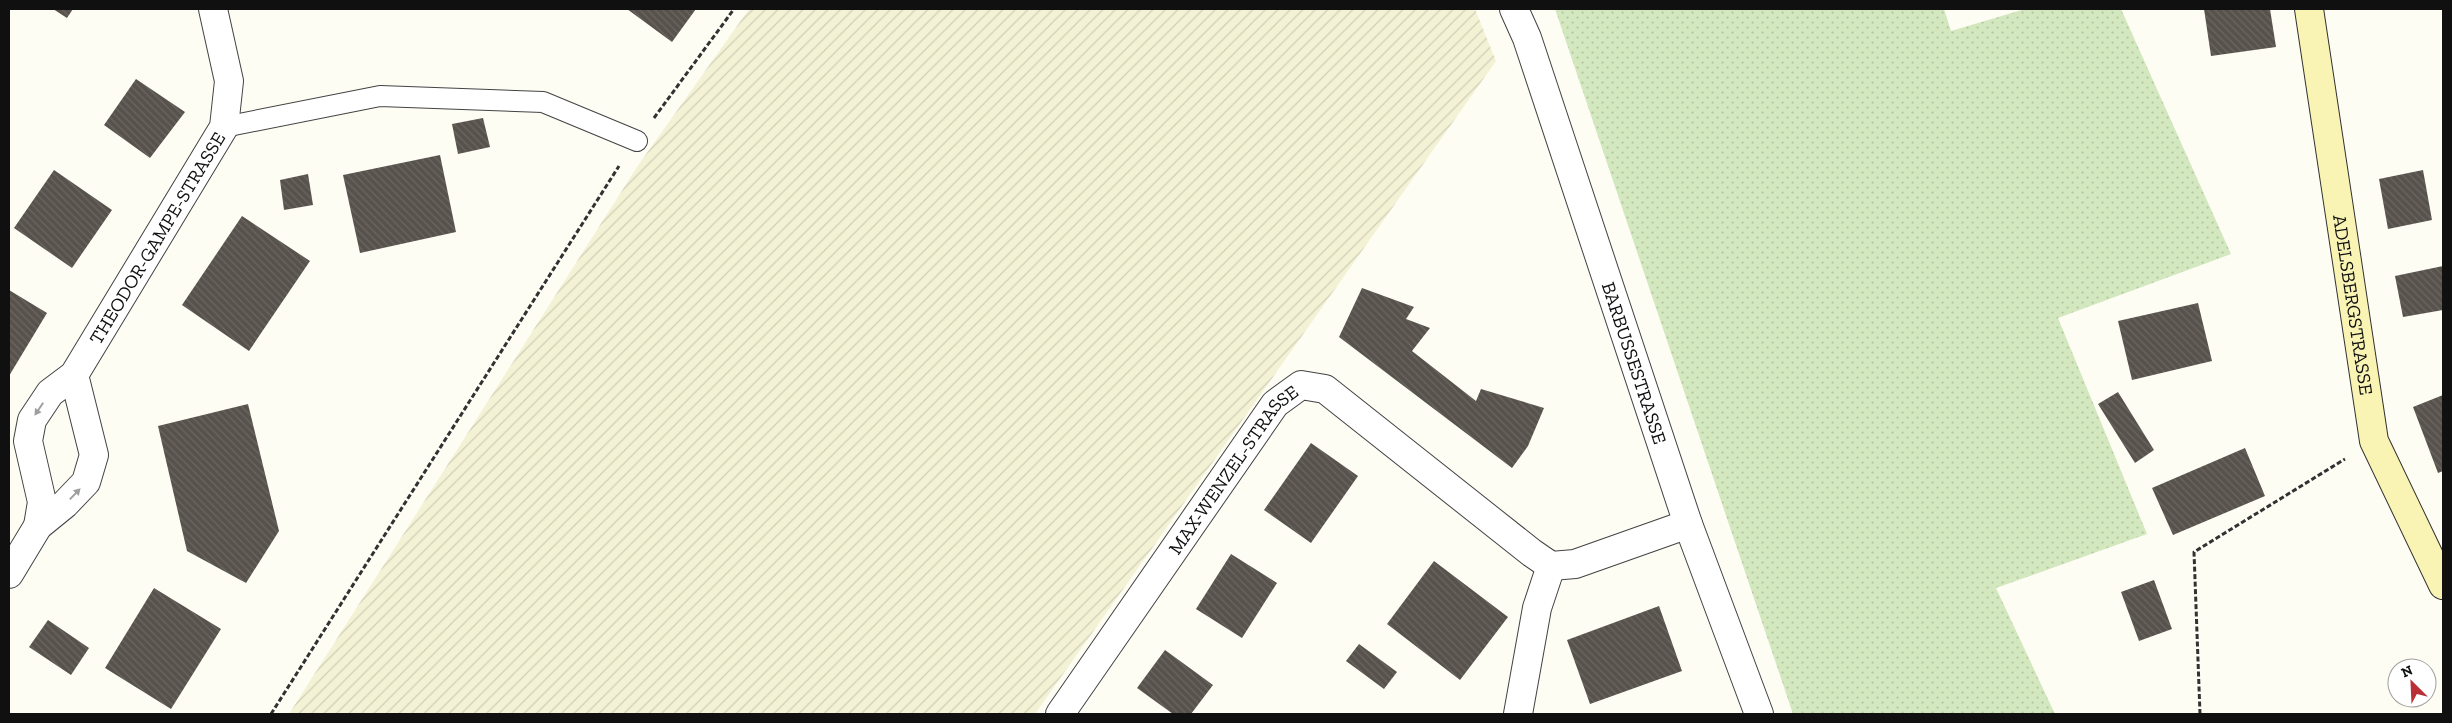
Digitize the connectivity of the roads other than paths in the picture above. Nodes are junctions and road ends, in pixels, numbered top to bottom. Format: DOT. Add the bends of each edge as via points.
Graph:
graph roads {
  1 [pos="213,9"];
  2 [pos="1514,9"];
  3 [pos="2309,9"];
  4 [pos="224,127"];
  5 [pos="637,141"];
  6 [pos="74,375"];
  7 [pos="1688,524"];
  8 [pos="38,526"];
  9 [pos="1551,566"];
  10 [pos="9,574"];
  11 [pos="2443,585"];
  12 [pos="1060,714"];
  13 [pos="1518,714"];
  14 [pos="1759,714"];
  1 -- 4 [label="street, THEODOR-GAMPE-STRASSE" via="229,81"];
  2 -- 7 [label="street, BARBUSSESTRASSE" via="1527,38"];
  3 -- 11 [label="street, ADELSBERGSTRASSE" via="2374,442"];
  4 -- 5 [label="lane" via="380,96 543,102"];
  4 -- 6 [label="street, THEODOR-GAMPE-STRASSE"];
  6 -- 8 [label="street, THEODOR-GAMPE-STRASSE, one-way" via="50,393 32,420 28,441 42,502"];
  8 -- 6 [label="street, THEODOR-GAMPE-STRASSE, one-way" via="86,482 94,455"];
  7 -- 9 [label="street" via="1575,564"];
  7 -- 14 [label="street, BARBUSSESTRASSE"];
  8 -- 10 [label="street, THEODOR-GAMPE-STRASSE"];
  9 -- 12 [label="street, MAX-WENZEL-STRASSE" via="1325,389 1301,385 1275,404"];
  9 -- 13 [label="street" via="1536,608"];
}
